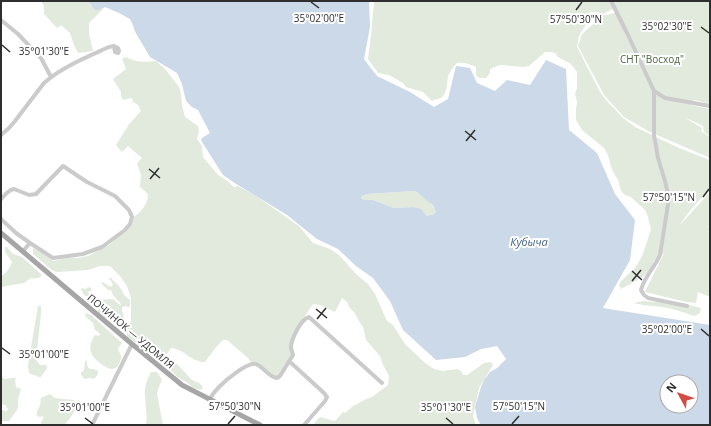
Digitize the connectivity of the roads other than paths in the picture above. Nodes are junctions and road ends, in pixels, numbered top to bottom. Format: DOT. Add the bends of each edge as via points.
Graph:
graph roads {
  1 [pos="611,1"];
  2 [pos="1,20"];
  3 [pos="114,46"];
  4 [pos="51,77"];
  5 [pos="654,91"];
  6 [pos="710,106"];
  7 [pos="1,135"];
  8 [pos="1,199"];
  9 [pos="1,219"];
  10 [pos="1,233"];
  11 [pos="30,244"];
  12 [pos="23,251"];
  13 [pos="687,306"];
  14 [pos="132,344"];
  15 [pos="289,362"];
  16 [pos="382,383"];
  17 [pos="209,400"];
  18 [pos="92,425"];
  19 [pos="260,425"];
  20 [pos="304,425"];
  1 -- 5 [label="street"];
  2 -- 4 [label="street" via="34,50"];
  3 -- 4 [label="street"];
  4 -- 7 [label="street"];
  5 -- 6 [label="street" via="665,98"];
  5 -- 13 [label="street" via="654,135 669,198 660,255 641,290 648,298"];
  8 -- 11 [label="street" via="9,190 14,189 28,195 36,194 63,166 115,196 129,210 132,218 130,224 111,241 84,254 53,258"];
  9 -- 11 [label="street"];
  10 -- 12 [label="main road, ПОЧИНОК — УДОМЛЯ"];
  11 -- 12 [label="street"];
  12 -- 14 [label="main road, ПОЧИНОК — УДОМЛЯ"];
  14 -- 17 [label="main road, ПОЧИНОК — УДОМЛЯ" via="182,385"];
  14 -- 18 [label="street"];
  15 -- 16 [label="street" via="292,355 292,339 308,317"];
  15 -- 17 [label="street" via="277,378 258,365 248,365 219,387"];
  15 -- 20 [label="street" via="327,396"];
  17 -- 19 [label="main road, ПОЧИНОК — УДОМЛЯ"];
}
